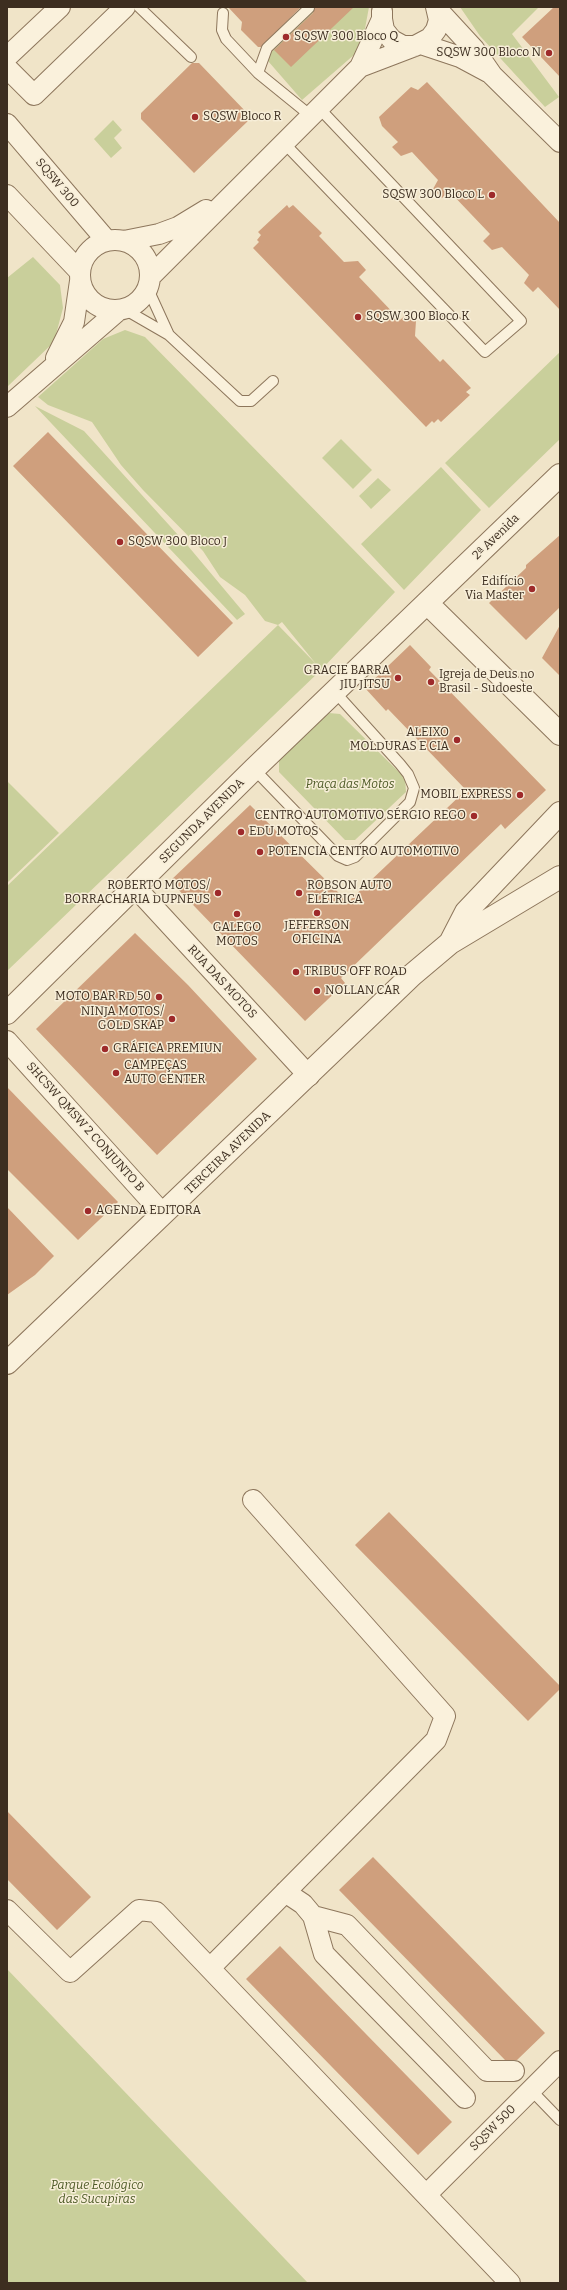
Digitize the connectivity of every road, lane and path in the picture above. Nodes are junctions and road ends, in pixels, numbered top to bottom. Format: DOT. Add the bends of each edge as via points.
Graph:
graph roads {
  1 [pos="60,7"];
  2 [pos="125,7"];
  3 [pos="139,7"];
  4 [pos="309,8"];
  5 [pos="437,8"];
  6 [pos="383,11"];
  7 [pos="223,13"];
  8 [pos="418,45"];
  9 [pos="7,57"];
  10 [pos="191,57"];
  11 [pos="360,67"];
  12 [pos="7,68"];
  13 [pos="258,72"];
  14 [pos="492,75"];
  15 [pos="315,112"];
  16 [pos="7,124"];
  17 [pos="556,130"];
  18 [pos="284,143"];
  19 [pos="237,188"];
  20 [pos="7,195"];
  21 [pos="115,241"];
  22 [pos="80,276"];
  23 [pos="149,283"];
  24 [pos="121,310"];
  25 [pos="169,335"];
  26 [pos="50,368"];
  27 [pos="273,381"];
  28 [pos="7,407"];
  29 [pos="560,474"];
  30 [pos="427,603"];
  31 [pos="398,631"];
  32 [pos="335,692"];
  33 [pos="559,732"];
  34 [pos="254,769"];
  35 [pos="560,813"];
  36 [pos="560,877"];
  37 [pos="136,888"];
  38 [pos="450,943"];
  39 [pos="7,1012"];
  40 [pos="7,1040"];
  41 [pos="309,1076"];
  42 [pos="163,1214"];
  43 [pos="7,1363"];
  44 [pos="252,1500"];
  45 [pos="285,1892"];
  46 [pos="7,1910"];
  47 [pos="313,1916"];
  48 [pos="210,1968"];
  49 [pos="560,2061"];
  50 [pos="514,2071"];
  51 [pos="531,2090"];
  52 [pos="465,2098"];
  53 [pos="560,2120"];
  54 [pos="426,2195"];
  55 [pos="510,2283"];
  1 -- 9 [label="street"];
  2 -- 12 [label="street" via="34,95"];
  3 -- 10 [label="lane"];
  4 -- 13 [label="lane" via="267,48"];
  5 -- 8 [label="street" via="439,20 436,30 430,38"];
  5 -- 14 [label="street" via="474,49"];
  6 -- 8 [label="street" via="384,30 392,40 403,46"];
  6 -- 11 [label="street"];
  7 -- 13 [label="lane" via="222,30 226,39"];
  8 -- 11 [label="street"];
  8 -- 14 [label="street" via="460,57"];
  11 -- 15 [label="street"];
  13 -- 15 [label="lane"];
  14 -- 17 [label="street"];
  15 -- 18 [label="street"];
  15 -- 18 [label="lane" via="521,321 485,352"];
  16 -- 21 [label="street, SQSW 300"];
  18 -- 19 [label="street"];
  19 -- 21 [label="street" via="178,227 159,234"];
  19 -- 23 [label="street"];
  20 -- 22 [label="street"];
  21 -- 22 [label="street" via="88,252 82,262"];
  21 -- 23 [label="street" via="135,246 143,254 149,264"];
  22 -- 24 [label="street" via="85,293 94,303 106,309"];
  22 -- 26 [label="street" via="74,322"];
  23 -- 24 [label="street" via="134,305"];
  23 -- 25 [label="lane"];
  24 -- 25 [label="lane"];
  24 -- 26 [label="street"];
  25 -- 27 [label="lane" via="240,401 251,401"];
  26 -- 28 [label="street"];
  29 -- 30 [label="street, 2ª Avenida"];
  30 -- 31 [label="street, 2ª Avenida"];
  30 -- 33 [label="street"];
  31 -- 32 [label="street, SEGUNDA AVENIDA"];
  32 -- 34 [label="street, SEGUNDA AVENIDA"];
  32 -- 34 [label="lane" via="404,769 414,788 410,802 355,857 347,860 338,856"];
  34 -- 37 [label="street, SEGUNDA AVENIDA"];
  35 -- 38 [label="street, TERCEIRA AVENIDA" via="466,912"];
  36 -- 38 [label="street, TERCEIRA AVENIDA"];
  37 -- 39 [label="street, SEGUNDA AVENIDA"];
  37 -- 41 [label="street, RUA DAS MOTOS"];
  38 -- 41 [label="street, TERCEIRA AVENIDA" via="412,975"];
  40 -- 42 [label="street, SHCSW QMSW 2 CONJUNTO B"];
  41 -- 42 [label="street, TERCEIRA AVENIDA"];
  42 -- 43 [label="street, TERCEIRA AVENIDA"];
  44 -- 45 [label="street" via="445,1716 436,1740"];
  45 -- 47 [label="street" via="303,1904"];
  45 -- 48 [label="street"];
  46 -- 48 [label="street" via="70,1972 139,1910 156,1912"];
  47 -- 50 [label="street" via="347,1925 487,2071"];
  47 -- 52 [label="street" via="324,1954"];
  48 -- 54 [label="street"];
  49 -- 51 [label="street, SQSW 500"];
  51 -- 53 [label="lane"];
  51 -- 54 [label="street, SQSW 500"];
  54 -- 55 [label="street"];
}
